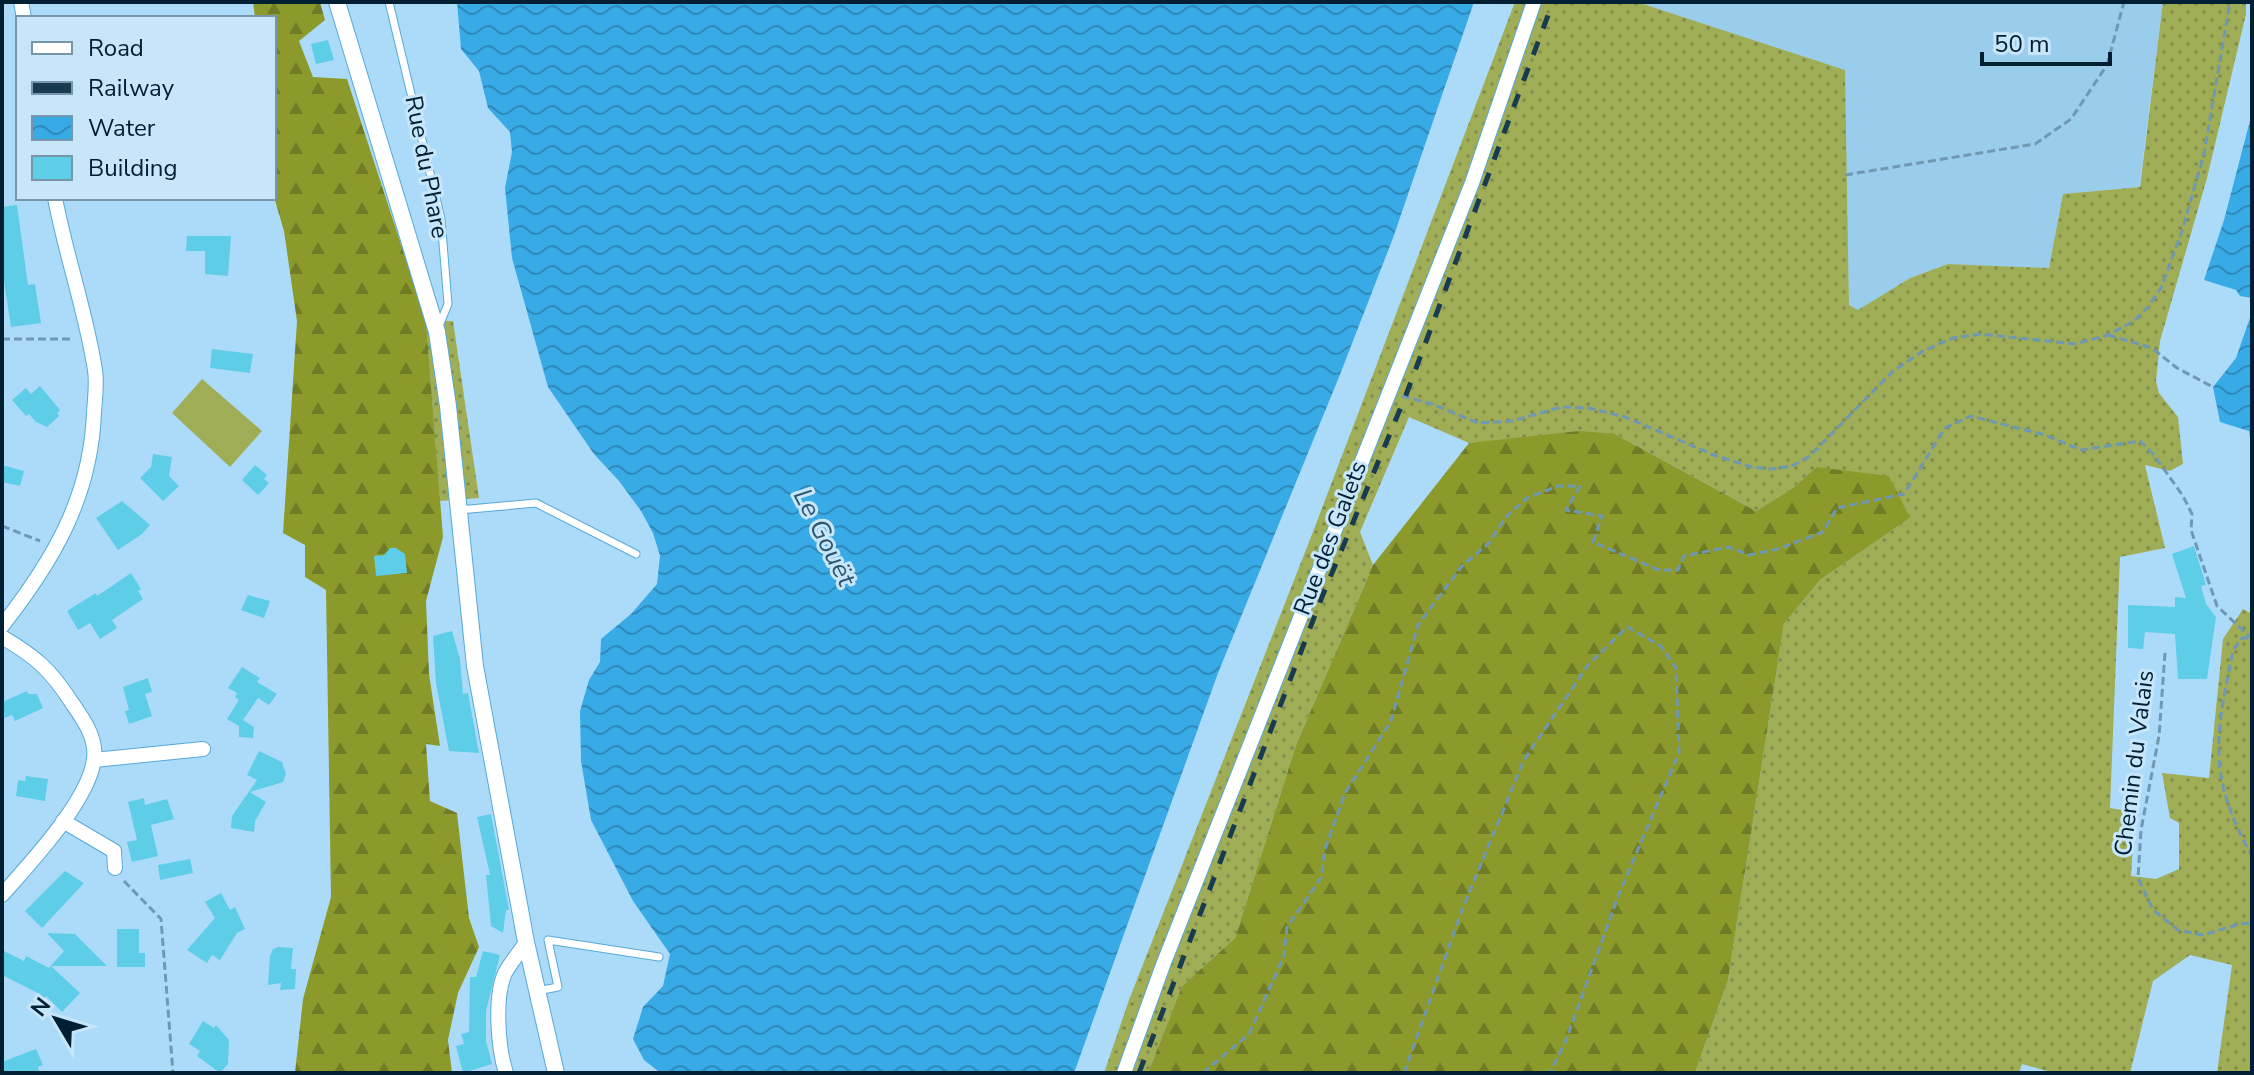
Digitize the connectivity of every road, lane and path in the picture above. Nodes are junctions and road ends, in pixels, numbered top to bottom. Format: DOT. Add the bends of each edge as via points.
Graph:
graph roads {
  1 [pos="337,2"];
  2 [pos="389,2"];
  3 [pos="1534,2"];
  4 [pos="2124,2"];
  5 [pos="2230,2"];
  6 [pos="1845,175"];
  7 [pos="55,200"];
  8 [pos="437,332"];
  9 [pos="2108,335"];
  10 [pos="2,339"];
  11 [pos="89,339"];
  12 [pos="2213,387"];
  13 [pos="1388,392"];
  14 [pos="459,510"];
  15 [pos="2,526"];
  16 [pos="57,547"];
  17 [pos="636,554"];
  18 [pos="2,626"];
  19 [pos="2,637"];
  20 [pos="2251,638"];
  21 [pos="2165,653"];
  22 [pos="203,749"];
  23 [pos="94,760"];
  24 [pos="63,821"];
  25 [pos="2252,856"];
  26 [pos="115,868"];
  27 [pos="2,895"];
  28 [pos="2252,923"];
  29 [pos="526,942"];
  30 [pos="659,957"];
  31 [pos="537,991"];
  32 [pos="173,1073"];
  33 [pos="506,1073"];
  34 [pos="556,1073"];
  35 [pos="1124,1073"];
  36 [pos="1203,1073"];
  37 [pos="1404,1073"];
  38 [pos="1550,1073"];
  1 -- 8 [label="street"];
  2 -- 8 [label="lane, Rue du Phare" via="441,219 448,304"];
  3 -- 13 [label="street, Rue des Galets" via="1472,183"];
  4 -- 6 [label="path" via="2107,65 2071,119 2035,144"];
  5 -- 9 [label="path" via="2204,154 2177,246 2148,307"];
  7 -- 11 [label="street"];
  8 -- 14 [label="street"];
  9 -- 12 [label="path" via="2152,348"];
  9 -- 13 [label="path" via="2075,344 1981,334 1953,338 1892,372 1810,456 1772,469 1714,455 1625,417 1589,408 1562,407 1512,421 1478,423"];
  10 -- 11 [label="path"];
  11 -- 16 [label="street" via="96,374 93,442 77,502"];
  13 -- 35 [label="street, Rue des Galets"];
  14 -- 17 [label="lane" via="536,503"];
  14 -- 29 [label="street" via="475,666"];
  15 -- 16 [label="path"];
  16 -- 18 [label="street"];
  19 -- 23 [label="street" via="34,656 59,683 89,728"];
  20 -- 25 [label="path" via="2242,638 2233,650 2218,753 2225,793"];
  20 -- 36 [label="path" via="2217,606 2191,530 2192,514 2140,441 2081,450 1971,416 1945,428 1904,494 1837,508 1823,532 1778,549 1749,555 1729,547 1684,556 1678,570 1659,570 1593,542 1602,516 1566,510 1580,486 1558,486 1527,498 1462,566 1418,625 1391,721 1345,793 1325,849 1321,878 1287,927 1284,956 1249,1034"];
  21 -- 28 [label="path, Chemin du Valais" via="2138,878 2153,910 2178,930 2203,935"];
  22 -- 23 [label="street"];
  23 -- 24 [label="street"];
  24 -- 26 [label="street" via="114,851"];
  24 -- 27 [label="street"];
  26 -- 32 [label="path" via="161,919"];
  29 -- 31 [label="street"];
  29 -- 33 [label="street" via="504,976 498,1021"];
  30 -- 31 [label="lane" via="548,940 558,987"];
  31 -- 34 [label="street"];
  37 -- 38 [label="path" via="1462,910 1524,760 1588,665 1627,627 1661,646 1676,668 1679,753"];
}
